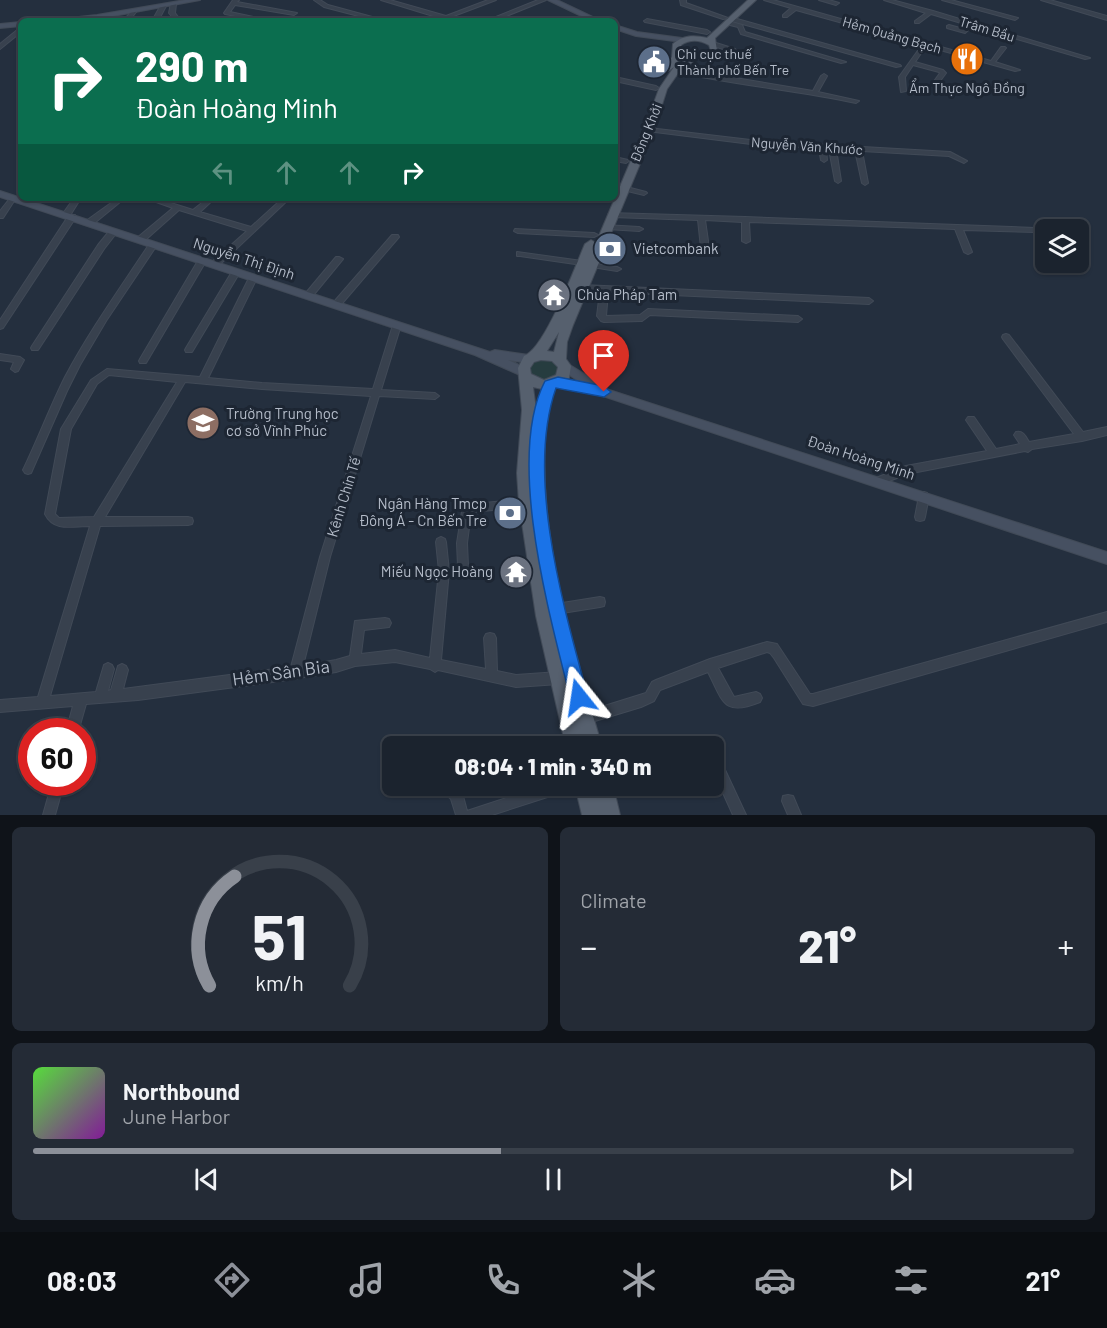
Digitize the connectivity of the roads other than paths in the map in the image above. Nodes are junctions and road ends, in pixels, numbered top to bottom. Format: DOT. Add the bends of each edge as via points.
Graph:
graph roads {
  1 [pos="197,0"];
  2 [pos="316,0"];
  3 [pos="483,0"];
  4 [pos="491,0"];
  5 [pos="541,0"];
  6 [pos="551,0"];
  7 [pos="683,0"];
  8 [pos="744,0"];
  9 [pos="752,0"];
  10 [pos="768,0"];
  11 [pos="822,0"];
  12 [pos="887,0"];
  13 [pos="945,0"];
  14 [pos="1044,0"];
  15 [pos="235,1"];
  16 [pos="387,1"];
  17 [pos="836,3"];
  18 [pos="163,4"];
  19 [pos="173,4"];
  20 [pos="795,8"];
  21 [pos="133,12"];
  22 [pos="931,12"];
  23 [pos="294,13"];
  24 [pos="785,16"];
  25 [pos="175,17"];
  26 [pos="84,18"];
  27 [pos="128,18"];
  28 [pos="156,18"];
  29 [pos="254,18"];
  30 [pos="372,18"];
  31 [pos="437,18"];
  32 [pos="444,18"];
  33 [pos="448,18"];
  34 [pos="496,18"];
  35 [pos="576,18"];
  36 [pos="591,18"];
  37 [pos="1015,18"];
  38 [pos="1107,18"];
  39 [pos="727,20"];
  40 [pos="647,21"];
  41 [pos="917,22"];
  42 [pos="972,24"];
  43 [pos="0,26"];
  44 [pos="18,27"];
  45 [pos="894,27"];
  46 [pos="949,27"];
  47 [pos="618,28"];
  48 [pos="18,30"];
  49 [pos="707,32"];
  50 [pos="618,33"];
  51 [pos="887,33"];
  52 [pos="693,38"];
  53 [pos="893,41"];
  54 [pos="713,44"];
  55 [pos="925,44"];
  56 [pos="680,45"];
  57 [pos="0,47"];
  58 [pos="1002,48"];
  59 [pos="703,55"];
  60 [pos="1087,58"];
  61 [pos="843,62"];
  62 [pos="911,63"];
  63 [pos="992,63"];
  64 [pos="898,66"];
  65 [pos="675,70"];
  66 [pos="1017,70"];
  67 [pos="824,76"];
  68 [pos="618,80"];
  69 [pos="938,80"];
  70 [pos="656,88"];
  71 [pos="903,91"];
  72 [pos="815,92"];
  73 [pos="856,101"];
  74 [pos="649,129"];
  75 [pos="822,147"];
  76 [pos="832,147"];
  77 [pos="858,149"];
  78 [pos="618,160"];
  79 [pos="824,160"];
  80 [pos="626,161"];
  81 [pos="964,161"];
  82 [pos="838,181"];
  83 [pos="865,183"];
  84 [pos="618,184"];
  85 [pos="618,185"];
  86 [pos="618,187"];
  87 [pos="644,193"];
  88 [pos="0,194"];
  89 [pos="13,198"];
  90 [pos="18,199"];
  91 [pos="31,201"];
  92 [pos="76,201"];
  93 [pos="118,201"];
  94 [pos="158,201"];
  95 [pos="209,201"];
  96 [pos="284,201"];
  97 [pos="610,201"];
  98 [pos="614,201"];
  99 [pos="178,207"];
  100 [pos="195,213"];
  101 [pos="612,215"];
  102 [pos="0,216"];
  103 [pos="69,216"];
  104 [pos="701,218"];
  105 [pos="745,219"];
  106 [pos="89,223"];
  107 [pos="607,227"];
  108 [pos="958,227"];
  109 [pos="639,229"];
  110 [pos="252,230"];
  111 [pos="1035,230"];
  112 [pos="114,231"];
  113 [pos="518,231"];
  114 [pos="594,235"];
  115 [pos="395,237"];
  116 [pos="140,240"];
  117 [pos="746,241"];
  118 [pos="153,244"];
  119 [pos="705,248"];
  120 [pos="968,252"];
  121 [pos="520,254"];
  122 [pos="339,259"];
  123 [pos="202,261"];
  124 [pos="587,264"];
  125 [pos="214,265"];
  126 [pos="617,269"];
  127 [pos="236,272"];
  128 [pos="253,278"];
  129 [pos="582,288"];
  130 [pos="604,290"];
  131 [pos="308,296"];
  132 [pos="869,301"];
  133 [pos="336,305"];
  134 [pos="798,320"];
  135 [pos="397,325"];
  136 [pos="0,326"];
  137 [pos="1006,337"];
  138 [pos="35,348"];
  139 [pos="189,351"];
  140 [pos="0,357"];
  141 [pos="143,361"];
  142 [pos="562,363"];
  143 [pos="529,366"];
  144 [pos="15,369"];
  145 [pos="183,379"];
  146 [pos="202,381"];
  147 [pos="554,383"];
  148 [pos="377,391"];
  149 [pos="604,392"];
  150 [pos="435,396"];
  151 [pos="971,420"];
  152 [pos="1107,432"];
  153 [pos="532,433"];
  154 [pos="1019,435"];
  155 [pos="1082,437"];
  156 [pos="1028,448"];
  157 [pos="994,454"];
  158 [pos="28,470"];
  159 [pos="879,481"];
  160 [pos="924,496"];
  161 [pos="526,503"];
  162 [pos="920,517"];
  163 [pos="188,521"];
  164 [pos="96,523"];
  165 [pos="441,542"];
  166 [pos="1107,558"];
  167 [pos="463,566"];
  168 [pos="600,602"];
  169 [pos="552,613"];
  170 [pos="1107,617"];
  171 [pos="385,623"];
  172 [pos="490,638"];
  173 [pos="355,660"];
  174 [pos="710,665"];
  175 [pos="435,666"];
  176 [pos="108,669"];
  177 [pos="122,670"];
  178 [pos="296,671"];
  179 [pos="492,677"];
  180 [pos="559,678"];
  181 [pos="116,696"];
  182 [pos="100,698"];
  183 [pos="756,698"];
  184 [pos="81,700"];
  185 [pos="42,703"];
  186 [pos="0,706"];
  187 [pos="76,718"];
  188 [pos="585,718"];
  189 [pos="572,736"];
  190 [pos="589,736"];
  191 [pos="724,780"];
  192 [pos="54,796"];
  193 [pos="456,796"];
  194 [pos="532,796"];
  195 [pos="587,796"];
  196 [pos="605,796"];
  197 [pos="788,801"];
  198 [pos="49,815"];
  199 [pos="462,815"];
  200 [pos="472,815"];
  201 [pos="592,815"];
  202 [pos="610,815"];
  203 [pos="740,815"];
  204 [pos="795,815"];
  1 -- 19 [label="main road"];
  2 -- 30 [label="street"];
  3 -- 32 [label="street" via="448,13"];
  4 -- 33 [label="street"];
  5 -- 34 [label="street"];
  5 -- 35 [label="main road"];
  6 -- 36 [label="main road"];
  7 -- 39 [label="street" via="683,4"];
  8 -- 39 [label="main road"];
  9 -- 39 [label="main road"];
  10 -- 20 [label="street, Hẻm Quảng Bạch"];
  11 -- 17 [label="street"];
  12 -- 22 [label="street, Trâm Bầu"];
  13 -- 37 [label="street"];
  14 -- 38 [label="street"];
  15 -- 23 [label="street"];
  15 -- 29 [label="street" via="227,13"];
  16 -- 31 [label="street"];
  18 -- 19 [label="main road"];
  18 -- 21 [label="main road"];
  18 -- 28 [label="street"];
  19 -- 25 [label="street"];
  20 -- 24 [label="street"];
  20 -- 51 [label="street, Hẻm Quảng Bạch"];
  21 -- 26 [label="main road"];
  21 -- 27 [label="street"];
  22 -- 41 [label="street"];
  22 -- 42 [label="street, Trâm Bầu"];
  39 -- 49 [label="main road"];
  39 -- 54 [label="main road" via="711,38"];
  39 -- 61 [label="street" via="740,26 743,33"];
  39 -- 64 [label="street"];
  40 -- 49 [label="street"];
  42 -- 46 [label="street" via="965,31"];
  42 -- 60 [label="street, Trâm Bầu"];
  43 -- 44 [label="main road"];
  45 -- 51 [label="street"];
  47 -- 56 [label="main road"];
  48 -- 57 [label="street"];
  49 -- 52 [label="main road"];
  50 -- 56 [label="main road"];
  51 -- 53 [label="street"];
  51 -- 55 [label="street, Hẻm Quảng Bạch"];
  52 -- 54 [label="main road"];
  52 -- 56 [label="main road"];
  54 -- 59 [label="main road" via="714,50"];
  54 -- 59 [label="street" via="733,50 728,55"];
  55 -- 62 [label="street"];
  55 -- 63 [label="street, Hẻm Quảng Bạch"];
  56 -- 59 [label="main road" via="688,54"];
  56 -- 70 [label="main road, Đồng Khởi" via="676,60"];
  58 -- 63 [label="street"];
  59 -- 65 [label="main road" via="689,59"];
  62 -- 69 [label="street" via="941,71"];
  62 -- 71 [label="street" via="902,77"];
  63 -- 66 [label="street, Hẻm Quảng Bạch"];
  65 -- 72 [label="street"];
  65 -- 74 [label="main road, Đồng Khởi" via="663,89"];
  67 -- 72 [label="street"];
  68 -- 70 [label="street"];
  70 -- 80 [label="main road, Đồng Khởi"];
  72 -- 73 [label="street"];
  74 -- 75 [label="street, Nguyễn Văn Khước"];
  74 -- 85 [label="main road, Đồng Khởi"];
  75 -- 76 [label="street, Nguyễn Văn Khước"];
  75 -- 79 [label="street"];
  76 -- 77 [label="street, Nguyễn Văn Khước"];
  76 -- 82 [label="street"];
  77 -- 81 [label="street, Nguyễn Văn Khước" via="950,154"];
  77 -- 83 [label="street"];
  78 -- 80 [label="street"];
  80 -- 84 [label="main road, Đồng Khởi"];
  86 -- 87 [label="street"];
  88 -- 89 [label="main road, Nguyễn Thị Định"];
  89 -- 90 [label="main road, Nguyễn Thị Định"];
  89 -- 102 [label="street"];
  91 -- 103 [label="main road, Nguyễn Thị Định"];
  92 -- 103 [label="street"];
  93 -- 106 [label="street"];
  94 -- 99 [label="street"];
  95 -- 100 [label="street"];
  96 -- 110 [label="street"];
  97 -- 114 [label="main road, Đồng Khởi"];
  98 -- 101 [label="main road, Đồng Khởi"];
  99 -- 100 [label="street"];
  99 -- 116 [label="street"];
  100 -- 110 [label="street"];
  101 -- 104 [label="street"];
  101 -- 107 [label="main road, Đồng Khởi"];
  103 -- 106 [label="main road, Nguyễn Thị Định"];
  103 -- 136 [label="street"];
  104 -- 105 [label="street"];
  104 -- 119 [label="street"];
  105 -- 108 [label="street"];
  105 -- 117 [label="street"];
  106 -- 112 [label="main road, Nguyễn Thị Định"];
  107 -- 109 [label="street"];
  107 -- 124 [label="main road, Đồng Khởi"];
  108 -- 111 [label="street"];
  108 -- 120 [label="street"];
  110 -- 125 [label="street"];
  112 -- 116 [label="main road, Nguyễn Thị Định"];
  112 -- 138 [label="street"];
  113 -- 114 [label="street"];
  114 -- 124 [label="main road, Đồng Khởi"];
  115 -- 133 [label="street"];
  116 -- 118 [label="main road, Nguyễn Thị Định"];
  118 -- 123 [label="main road, Nguyễn Thị Định"];
  118 -- 158 [label="street" via="77,363"];
  121 -- 124 [label="street"];
  122 -- 131 [label="street"];
  123 -- 125 [label="main road, Nguyễn Thị Định"];
  123 -- 141 [label="street"];
  124 -- 126 [label="street"];
  124 -- 129 [label="main road, Đồng Khởi"];
  124 -- 143 [label="main road, Đồng Khởi" via="549,339"];
  125 -- 127 [label="main road, Nguyễn Thị Định"];
  127 -- 128 [label="main road, Nguyễn Thị Định"];
  127 -- 139 [label="street"];
  128 -- 131 [label="main road, Nguyễn Thị Định"];
  128 -- 146 [label="street"];
  129 -- 130 [label="street"];
  129 -- 142 [label="main road, Đồng Khởi" via="561,342"];
  130 -- 132 [label="street"];
  130 -- 134 [label="street" via="604,319 642,318 648,312"];
  131 -- 133 [label="main road, Nguyễn Thị Định"];
  133 -- 135 [label="main road, Nguyễn Thị Định"];
  135 -- 143 [label="main road, Nguyễn Thị Định"];
  135 -- 148 [label="street, Kênh Chín Tế"];
  137 -- 155 [label="street"];
  140 -- 144 [label="street" via="20,360"];
  142 -- 143 [label="main road" via="546,354"];
  142 -- 147 [label="main road" via="564,374"];
  142 -- 149 [label="main road, Đoàn Hoàng Minh"];
  143 -- 147 [label="main road" via="534,383"];
  143 -- 153 [label="main road"];
  145 -- 146 [label="street"];
  145 -- 164 [label="street"];
  145 -- 164 [label="street" via="107,372 94,382 70,420 50,514 58,522"];
  146 -- 148 [label="street"];
  147 -- 149 [label="main road, Đoàn Hoàng Minh"];
  147 -- 153 [label="main road"];
  148 -- 150 [label="street"];
  148 -- 178 [label="street, Kênh Chín Tế"];
  149 -- 159 [label="main road, Đoàn Hoàng Minh"];
  151 -- 157 [label="street"];
  152 -- 155 [label="street"];
  153 -- 161 [label="main road" via="524,473"];
  153 -- 169 [label="main road"];
  154 -- 156 [label="street"];
  155 -- 156 [label="street"];
  156 -- 157 [label="street"];
  157 -- 159 [label="street" via="906,470"];
  159 -- 160 [label="main road, Đoàn Hoàng Minh"];
  160 -- 162 [label="street"];
  160 -- 166 [label="main road, Đoàn Hoàng Minh"];
  161 -- 167 [label="street" via="467,508"];
  161 -- 169 [label="main road"];
  163 -- 164 [label="street"];
  164 -- 185 [label="street"];
  165 -- 175 [label="street" via="444,571"];
  168 -- 169 [label="street"];
  169 -- 180 [label="main road"];
  169 -- 188 [label="main road"];
  170 -- 174 [label="street" via="813,700 802,694 773,648"];
  171 -- 173 [label="street" via="359,626"];
  172 -- 179 [label="street"];
  173 -- 175 [label="street, Hẻm Sân Bia" via="394,656"];
  173 -- 178 [label="street, Hẻm Sân Bia"];
  174 -- 183 [label="street" via="730,701 735,704"];
  174 -- 188 [label="street" via="656,686 650,697 641,701"];
  175 -- 179 [label="street, Hẻm Sân Bia"];
  176 -- 182 [label="street"];
  177 -- 181 [label="street"];
  178 -- 181 [label="street, Hẻm Sân Bia"];
  179 -- 180 [label="street, Hẻm Sân Bia" via="516,681"];
  180 -- 189 [label="main road"];
  181 -- 182 [label="street, Hẻm Sân Bia"];
  182 -- 184 [label="street, Hẻm Sân Bia"];
  184 -- 185 [label="street, Hẻm Sân Bia"];
  184 -- 187 [label="street"];
  185 -- 186 [label="street, Hẻm Sân Bia"];
  188 -- 190 [label="main road"];
  191 -- 203 [label="street"];
  192 -- 198 [label="street"];
  193 -- 199 [label="street"];
  194 -- 200 [label="street"];
  195 -- 201 [label="main road"];
  196 -- 202 [label="main road"];
  197 -- 204 [label="street"];
}
